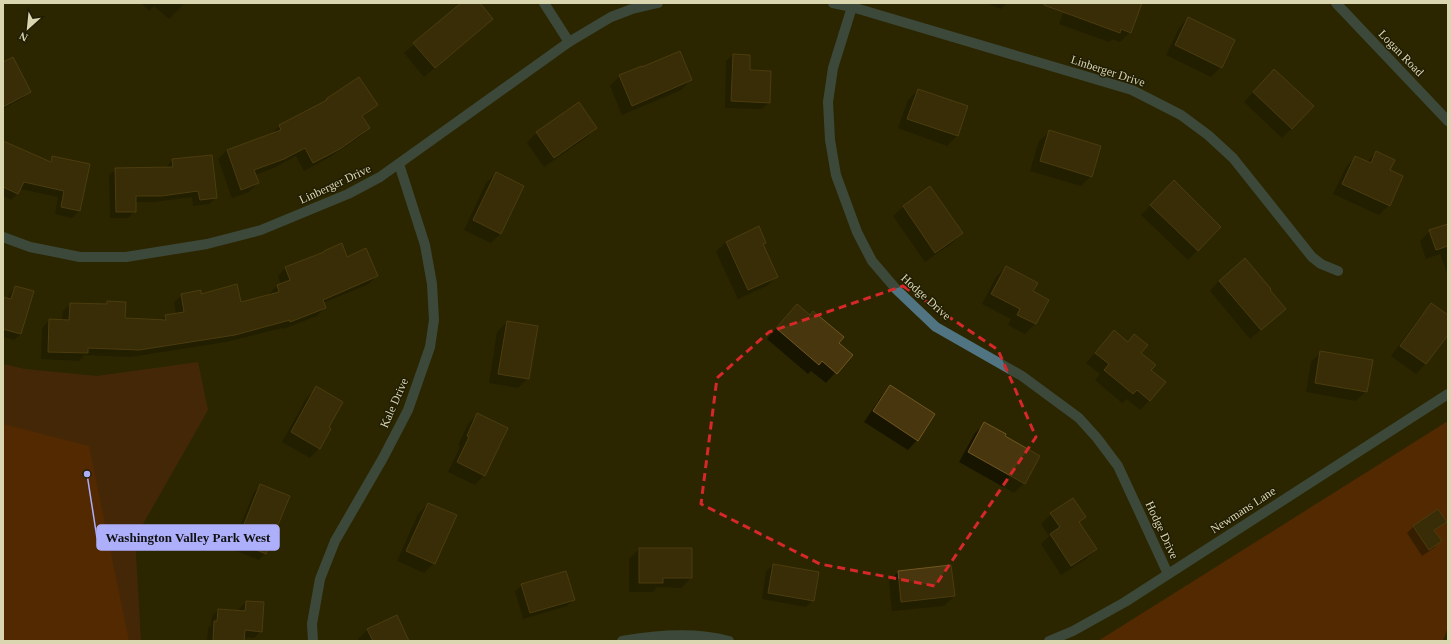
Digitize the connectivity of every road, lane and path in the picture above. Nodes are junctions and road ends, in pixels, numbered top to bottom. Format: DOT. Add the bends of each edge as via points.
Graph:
graph roads {
  1 [pos="544,3"];
  2 [pos="658,3"];
  3 [pos="833,3"];
  4 [pos="1336,3"];
  5 [pos="852,7"];
  6 [pos="569,42"];
  7 [pos="1448,121"];
  8 [pos="399,164"];
  9 [pos="3,237"];
  10 [pos="1338,271"];
  11 [pos="1448,394"];
  12 [pos="1168,574"];
  13 [pos="313,641"];
  14 [pos="622,641"];
  15 [pos="729,641"];
  16 [pos="1049,641"];
  1 -- 6 [label="street"];
  2 -- 6 [label="street, Linberger Drive" via="611,17"];
  3 -- 5 [label="street, Linberger Drive"];
  4 -- 7 [label="street, Logan Road"];
  5 -- 10 [label="street, Linberger Drive" via="1132,90 1181,115 1233,158 1312,257"];
  5 -- 12 [label="street, Hodge Drive" via="833,68 828,102 830,140 836,175 857,232 872,261 896,289 936,327 1022,376 1079,418 1098,438 1118,466"];
  6 -- 8 [label="street, Linberger Drive"];
  8 -- 9 [label="street, Linberger Drive" via="348,194 299,215 261,230 207,244 126,257 80,257 30,247"];
  8 -- 13 [label="street, Kale Drive" via="425,246 432,284 434,320 430,347 408,410 335,541 320,580 312,624"];
  11 -- 12 [label="street, Newmans Lane"];
  12 -- 16 [label="street, Newmans Lane" via="1119,606"];
  14 -- 15 [label="street" via="670,635 714,637"];
}
